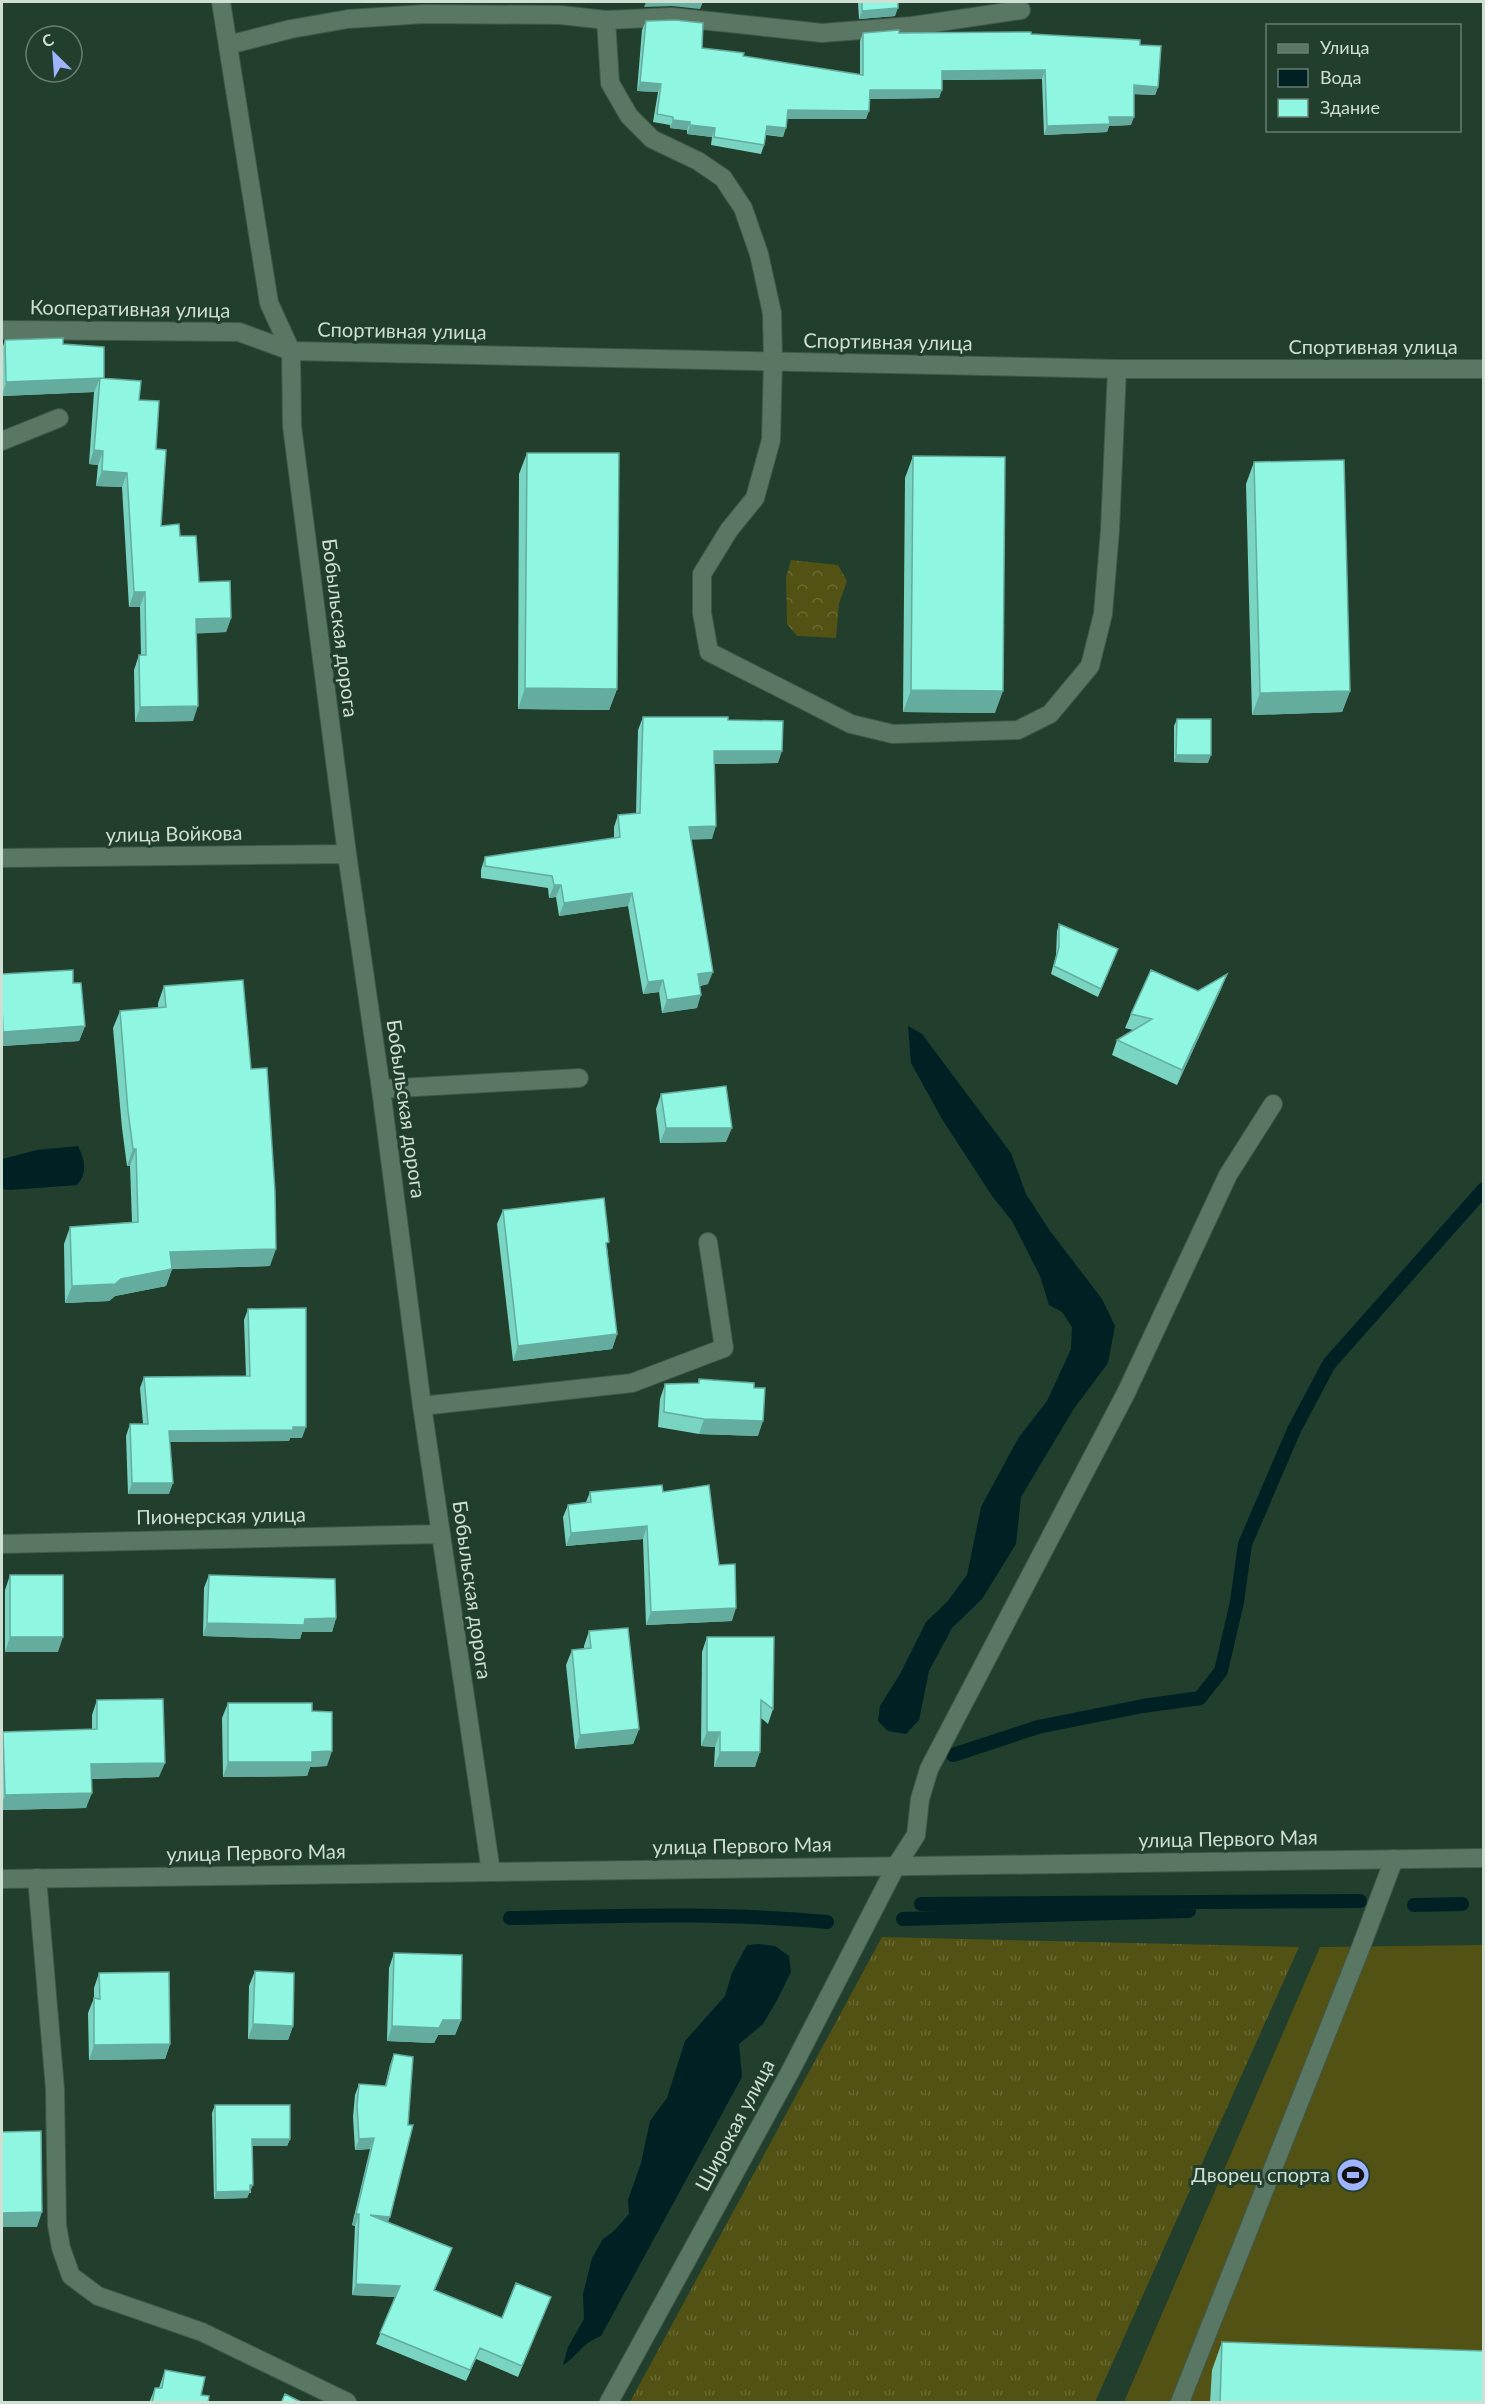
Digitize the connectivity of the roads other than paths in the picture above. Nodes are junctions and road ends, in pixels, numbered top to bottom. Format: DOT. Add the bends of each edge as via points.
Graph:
graph roads {
  1 [pos="221,2"];
  2 [pos="1021,10"];
  3 [pos="606,20"];
  4 [pos="228,45"];
  5 [pos="2,330"];
  6 [pos="291,351"];
  7 [pos="773,361"];
  8 [pos="1117,369"];
  9 [pos="1484,369"];
  10 [pos="59,418"];
  11 [pos="2,441"];
  12 [pos="347,854"];
  13 [pos="2,858"];
  14 [pos="579,1078"];
  15 [pos="381,1089"];
  16 [pos="1273,1104"];
  17 [pos="708,1242"];
  18 [pos="422,1406"];
  19 [pos="441,1534"];
  20 [pos="2,1544"];
  21 [pos="1484,1858"];
  22 [pos="1394,1859"];
  23 [pos="896,1866"];
  24 [pos="491,1872"];
  25 [pos="37,1878"];
  26 [pos="2,1879"];
  27 [pos="347,2403"];
  28 [pos="609,2403"];
  29 [pos="1180,2403"];
  1 -- 4 [label="street"];
  2 -- 3 [label="street" via="912,26 822,33 672,17"];
  3 -- 4 [label="street" via="561,15 424,14 348,19"];
  3 -- 7 [label="street" via="610,82 629,116 652,140 698,161 723,178 743,208 759,254 772,313"];
  4 -- 6 [label="street" via="269,303"];
  5 -- 6 [label="street, Кооперативная улица" via="239,332"];
  6 -- 7 [label="street, Спортивная улица"];
  6 -- 12 [label="street, Бобыльская дорога" via="292,426"];
  7 -- 8 [label="street, Спортивная улица"];
  7 -- 8 [label="street" via="771,440 755,498 729,530 702,574 702,613 709,652 851,724 893,734 1018,730 1050,714 1090,666 1103,614"];
  8 -- 9 [label="street, Спортивная улица"];
  10 -- 11 [label="street"];
  12 -- 13 [label="street, улица Войкова"];
  12 -- 15 [label="street, Бобыльская дорога"];
  14 -- 15 [label="street"];
  15 -- 18 [label="street, Бобыльская дорога"];
  16 -- 23 [label="street, Широкая улица" via="1228,1175 1126,1393 929,1769 920,1799 916,1835"];
  17 -- 18 [label="street" via="724,1348 632,1383"];
  18 -- 19 [label="street, Бобыльская дорога"];
  19 -- 20 [label="street, Пионерская улица"];
  19 -- 24 [label="street, Бобыльская дорога"];
  21 -- 22 [label="street, улица Первого Мая"];
  22 -- 23 [label="street, улица Первого Мая"];
  22 -- 29 [label="street"];
  23 -- 24 [label="street, улица Первого Мая"];
  23 -- 28 [label="street, Широкая улица"];
  24 -- 25 [label="street, улица Первого Мая"];
  25 -- 26 [label="street, улица Первого Мая"];
  25 -- 27 [label="street" via="55,2090 57,2225 71,2276 98,2296 202,2332"];
}
